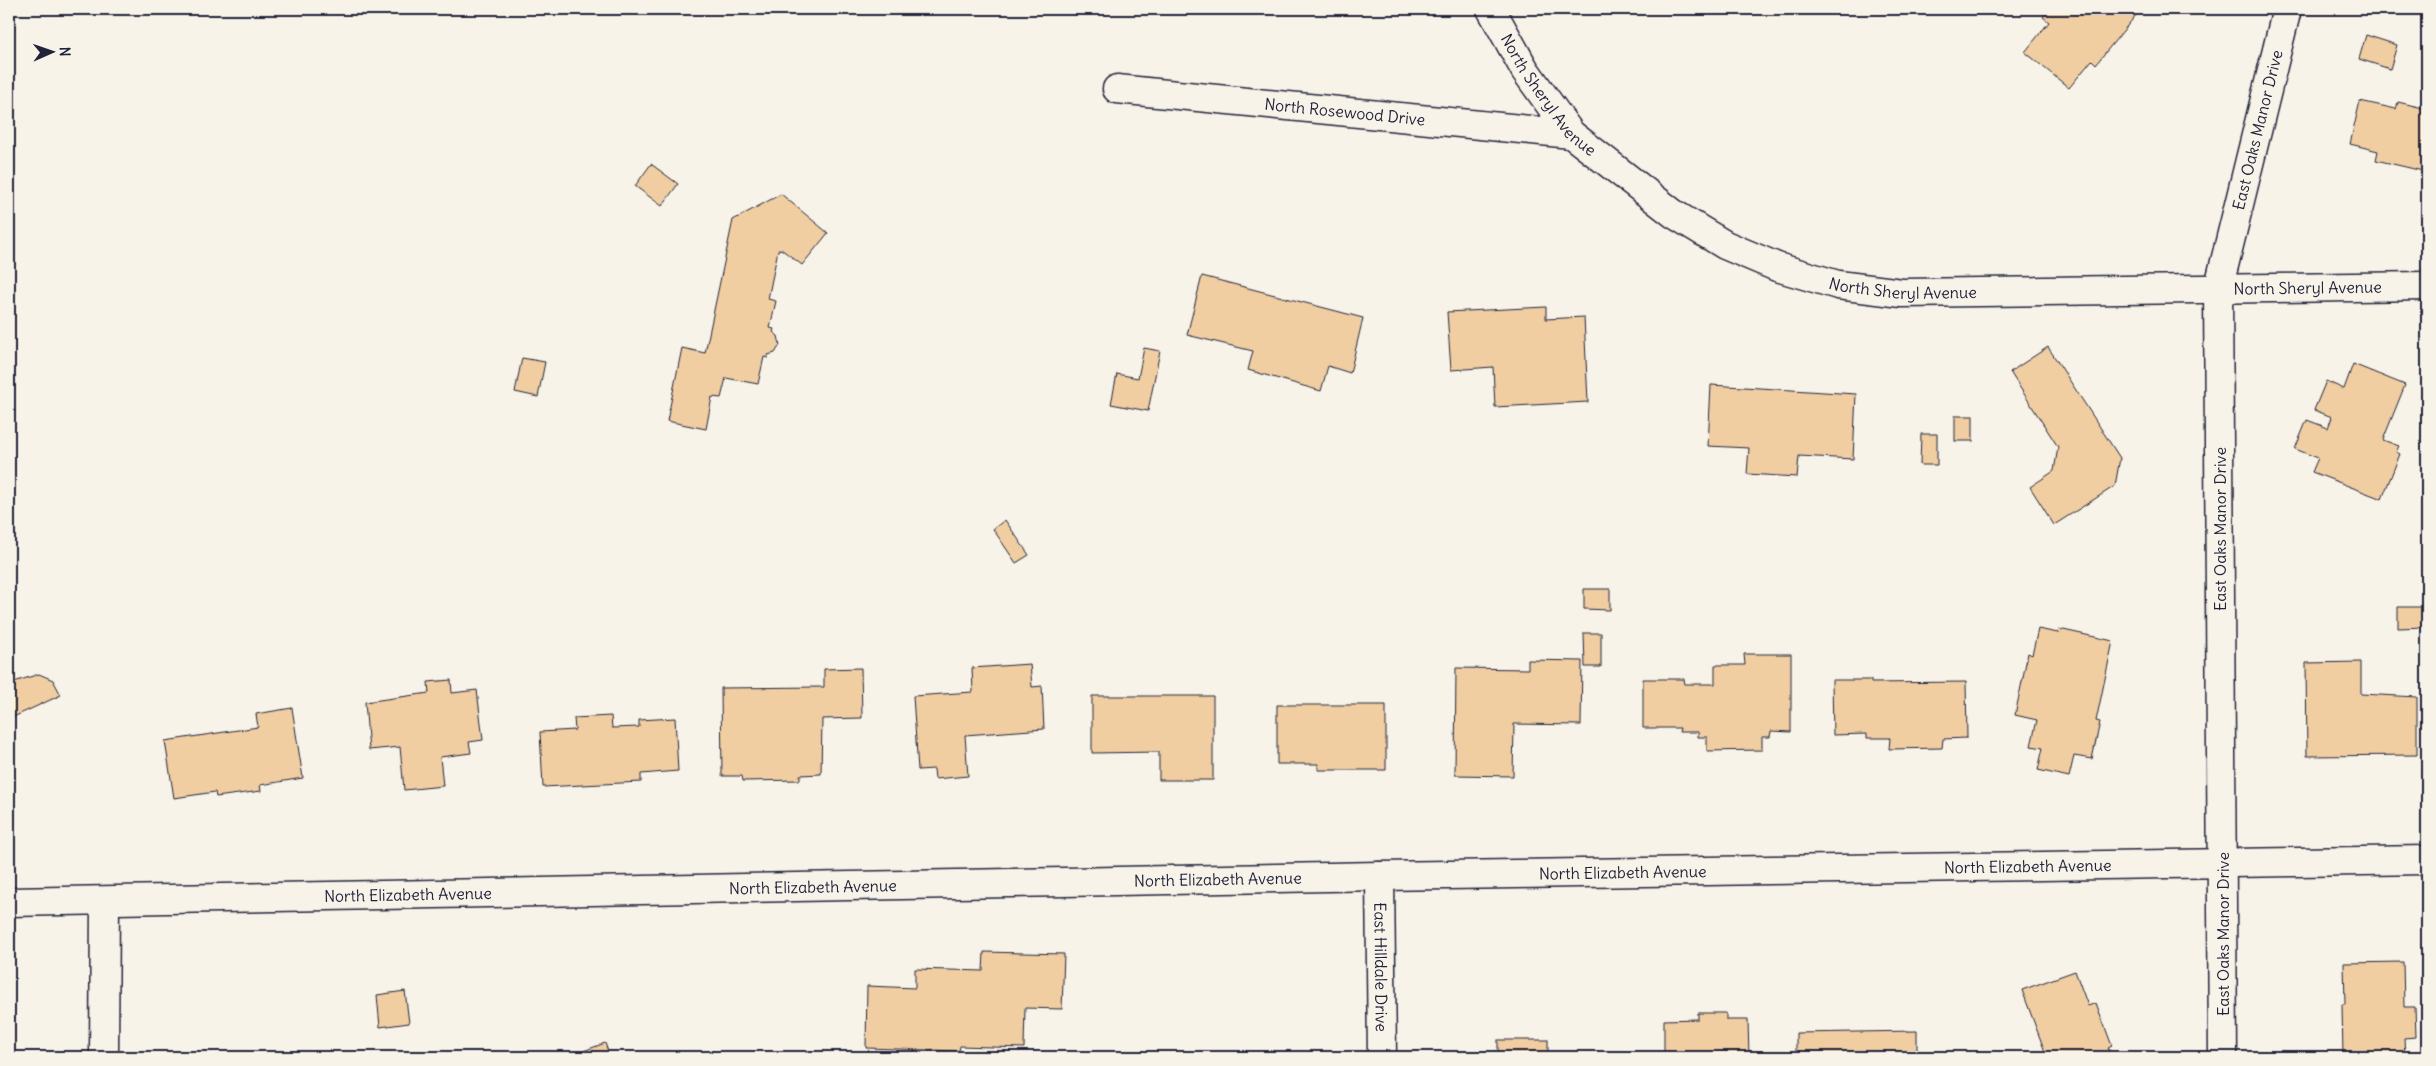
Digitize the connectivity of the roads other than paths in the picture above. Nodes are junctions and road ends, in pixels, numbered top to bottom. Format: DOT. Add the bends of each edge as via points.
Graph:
graph roads {
  1 [pos="1490,9"];
  2 [pos="2287,9"];
  3 [pos="1117,89"];
  4 [pos="1571,134"];
  5 [pos="2427,286"];
  6 [pos="2218,290"];
  7 [pos="2427,860"];
  8 [pos="2222,864"];
  9 [pos="1380,876"];
  10 [pos="104,901"];
  11 [pos="9,902"];
  12 [pos="104,1057"];
  13 [pos="1382,1057"];
  14 [pos="2223,1057"];
  1 -- 4 [label="street, North Sheryl Avenue" via="1525,70"];
  2 -- 6 [label="street, East Oaks Manor Drive"];
  3 -- 4 [label="street, North Rosewood Drive"];
  4 -- 6 [label="street, North Sheryl Avenue" via="1674,214 1725,245 1777,267 1838,285 1902,293"];
  5 -- 6 [label="street, North Sheryl Avenue"];
  6 -- 8 [label="street, East Oaks Manor Drive"];
  7 -- 8 [label="street, North Elizabeth Avenue"];
  8 -- 9 [label="street, North Elizabeth Avenue"];
  8 -- 14 [label="street, East Oaks Manor Drive"];
  9 -- 10 [label="street, North Elizabeth Avenue"];
  9 -- 13 [label="street, East Hilldale Drive"];
  10 -- 11 [label="street, North Elizabeth Avenue"];
  10 -- 12 [label="street"];
}
